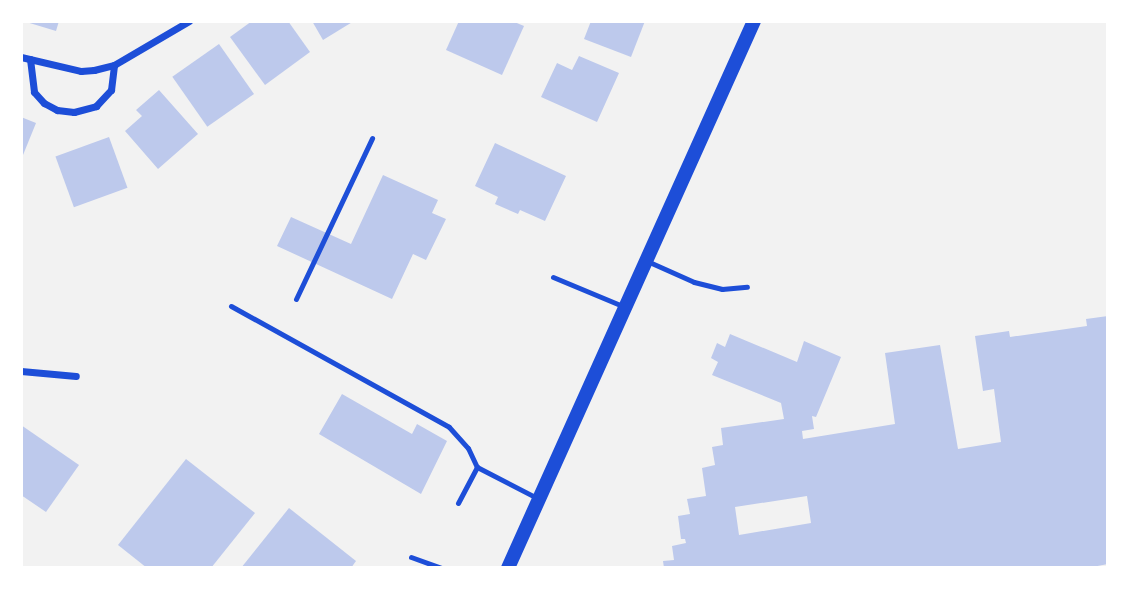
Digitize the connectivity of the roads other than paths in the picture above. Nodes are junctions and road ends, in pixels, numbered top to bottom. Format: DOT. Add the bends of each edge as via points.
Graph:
graph roads {
  1 [pos="190,21"];
  2 [pos="754,21"];
  3 [pos="21,57"];
  4 [pos="30,60"];
  5 [pos="114,65"];
  6 [pos="372,138"];
  7 [pos="646,261"];
  8 [pos="553,277"];
  9 [pos="747,287"];
  10 [pos="296,299"];
  11 [pos="231,306"];
  12 [pos="625,307"];
  13 [pos="21,371"];
  14 [pos="76,376"];
  15 [pos="477,467"];
  16 [pos="539,499"];
  17 [pos="458,503"];
  18 [pos="411,557"];
  19 [pos="442,568"];
  20 [pos="508,568"];
  1 -- 5 [label="street"];
  2 -- 7 [label="main road"];
  3 -- 4 [label="street"];
  4 -- 5 [label="street" via="81,71"];
  4 -- 5 [label="street" via="34,92 57,110 74,112 96,106 111,90"];
  6 -- 10 [label="lane"];
  7 -- 9 [label="lane" via="694,282 722,289"];
  7 -- 12 [label="main road"];
  8 -- 12 [label="lane"];
  11 -- 15 [label="lane" via="449,427 468,448"];
  12 -- 16 [label="main road"];
  13 -- 14 [label="street"];
  15 -- 16 [label="lane"];
  15 -- 17 [label="lane"];
  16 -- 20 [label="main road"];
  18 -- 19 [label="lane"];
}
